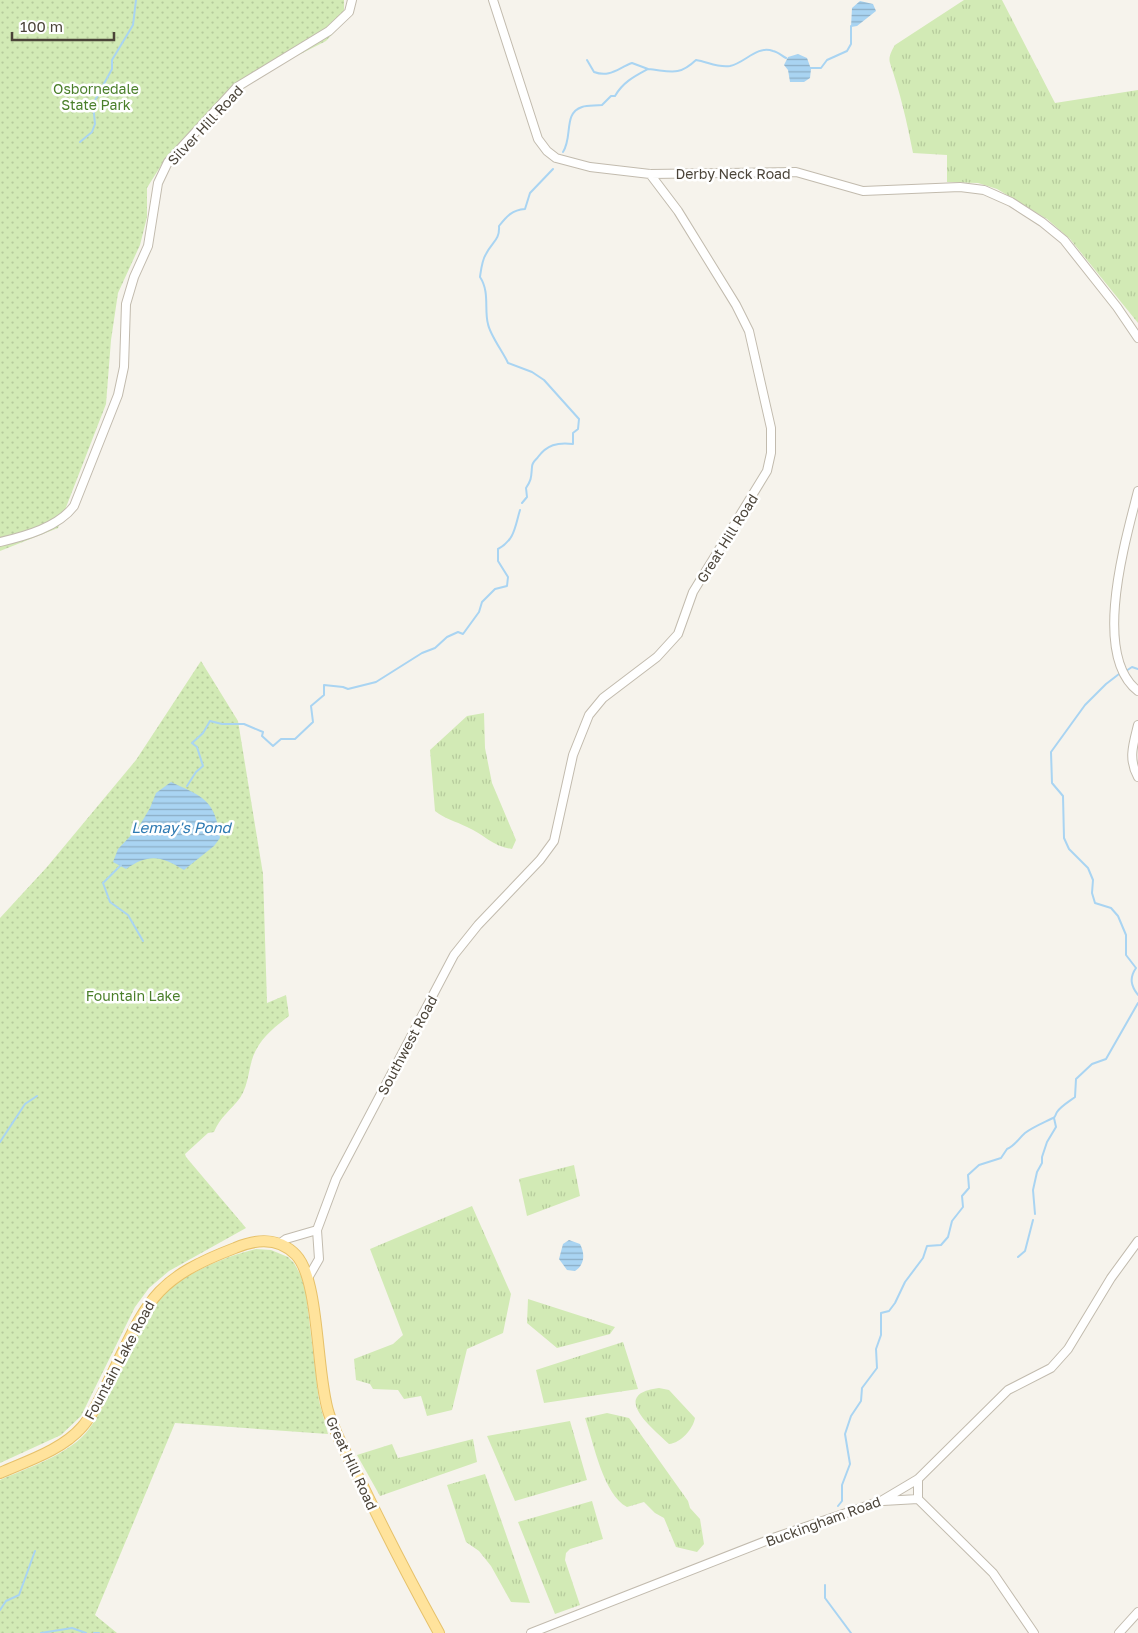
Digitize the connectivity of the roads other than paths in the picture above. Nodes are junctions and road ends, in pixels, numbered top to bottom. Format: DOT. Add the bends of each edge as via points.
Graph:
graph roads {
  1 [pos="352,0"];
  2 [pos="493,0"];
  3 [pos="650,174"];
  4 [pos="1138,338"];
  5 [pos="1138,491"];
  6 [pos="0,542"];
  7 [pos="1138,691"];
  8 [pos="1138,725"];
  9 [pos="1138,777"];
  10 [pos="524,877"];
  11 [pos="317,1230"];
  12 [pos="1138,1240"];
  13 [pos="280,1244"];
  14 [pos="308,1278"];
  15 [pos="0,1473"];
  16 [pos="918,1479"];
  17 [pos="918,1499"];
  18 [pos="881,1501"];
  19 [pos="1138,1612"];
  20 [pos="439,1633"];
  21 [pos="531,1633"];
  22 [pos="1034,1633"];
  23 [pos="1119,1633"];
  1 -- 6 [label="street, Silver Hill Road" via="349,12 329,31 237,87 168,162 158,183 148,246 126,304 124,367 118,395 74,506 66,516 51,524"];
  2 -- 3 [label="street, Derby Neck Road" via="530,118 538,139 547,151 564,162 576,165"];
  3 -- 4 [label="street, Derby Neck Road" via="786,171 813,175 863,191 960,187 984,190 1017,206 1064,240"];
  3 -- 10 [label="street, Great Hill Road" via="678,211 749,331 771,428 771,453 767,471 693,592 678,634 664,652 603,698 589,715 572,755 554,841"];
  5 -- 7 [label="street" via="1119,581 1115,623 1119,662"];
  8 -- 9 [label="street" via="1131,752"];
  10 -- 11 [label="street, Southwest Road" via="454,955 336,1179"];
  11 -- 13 [label="street" via="286,1239"];
  11 -- 14 [label="street, Southwest Road" via="319,1259"];
  12 -- 16 [label="street, Buckingham Road" via="1110,1278 1068,1349 1051,1368 1008,1390"];
  13 -- 14 [label="main road" via="298,1256"];
  13 -- 15 [label="main road, Fountain Lake Road" via="263,1241 244,1244 194,1266 168,1282 139,1317 101,1396 82,1426 61,1444"];
  14 -- 20 [label="main road, Great Hill Road" via="329,1414 393,1548"];
  16 -- 17 [label="street"];
  16 -- 18 [label="street, Buckingham Road"];
  17 -- 18 [label="street"];
  17 -- 22 [label="street" via="993,1573"];
  18 -- 21 [label="street, Buckingham Road" via="776,1537"];
  19 -- 23 [label="street"];
}
